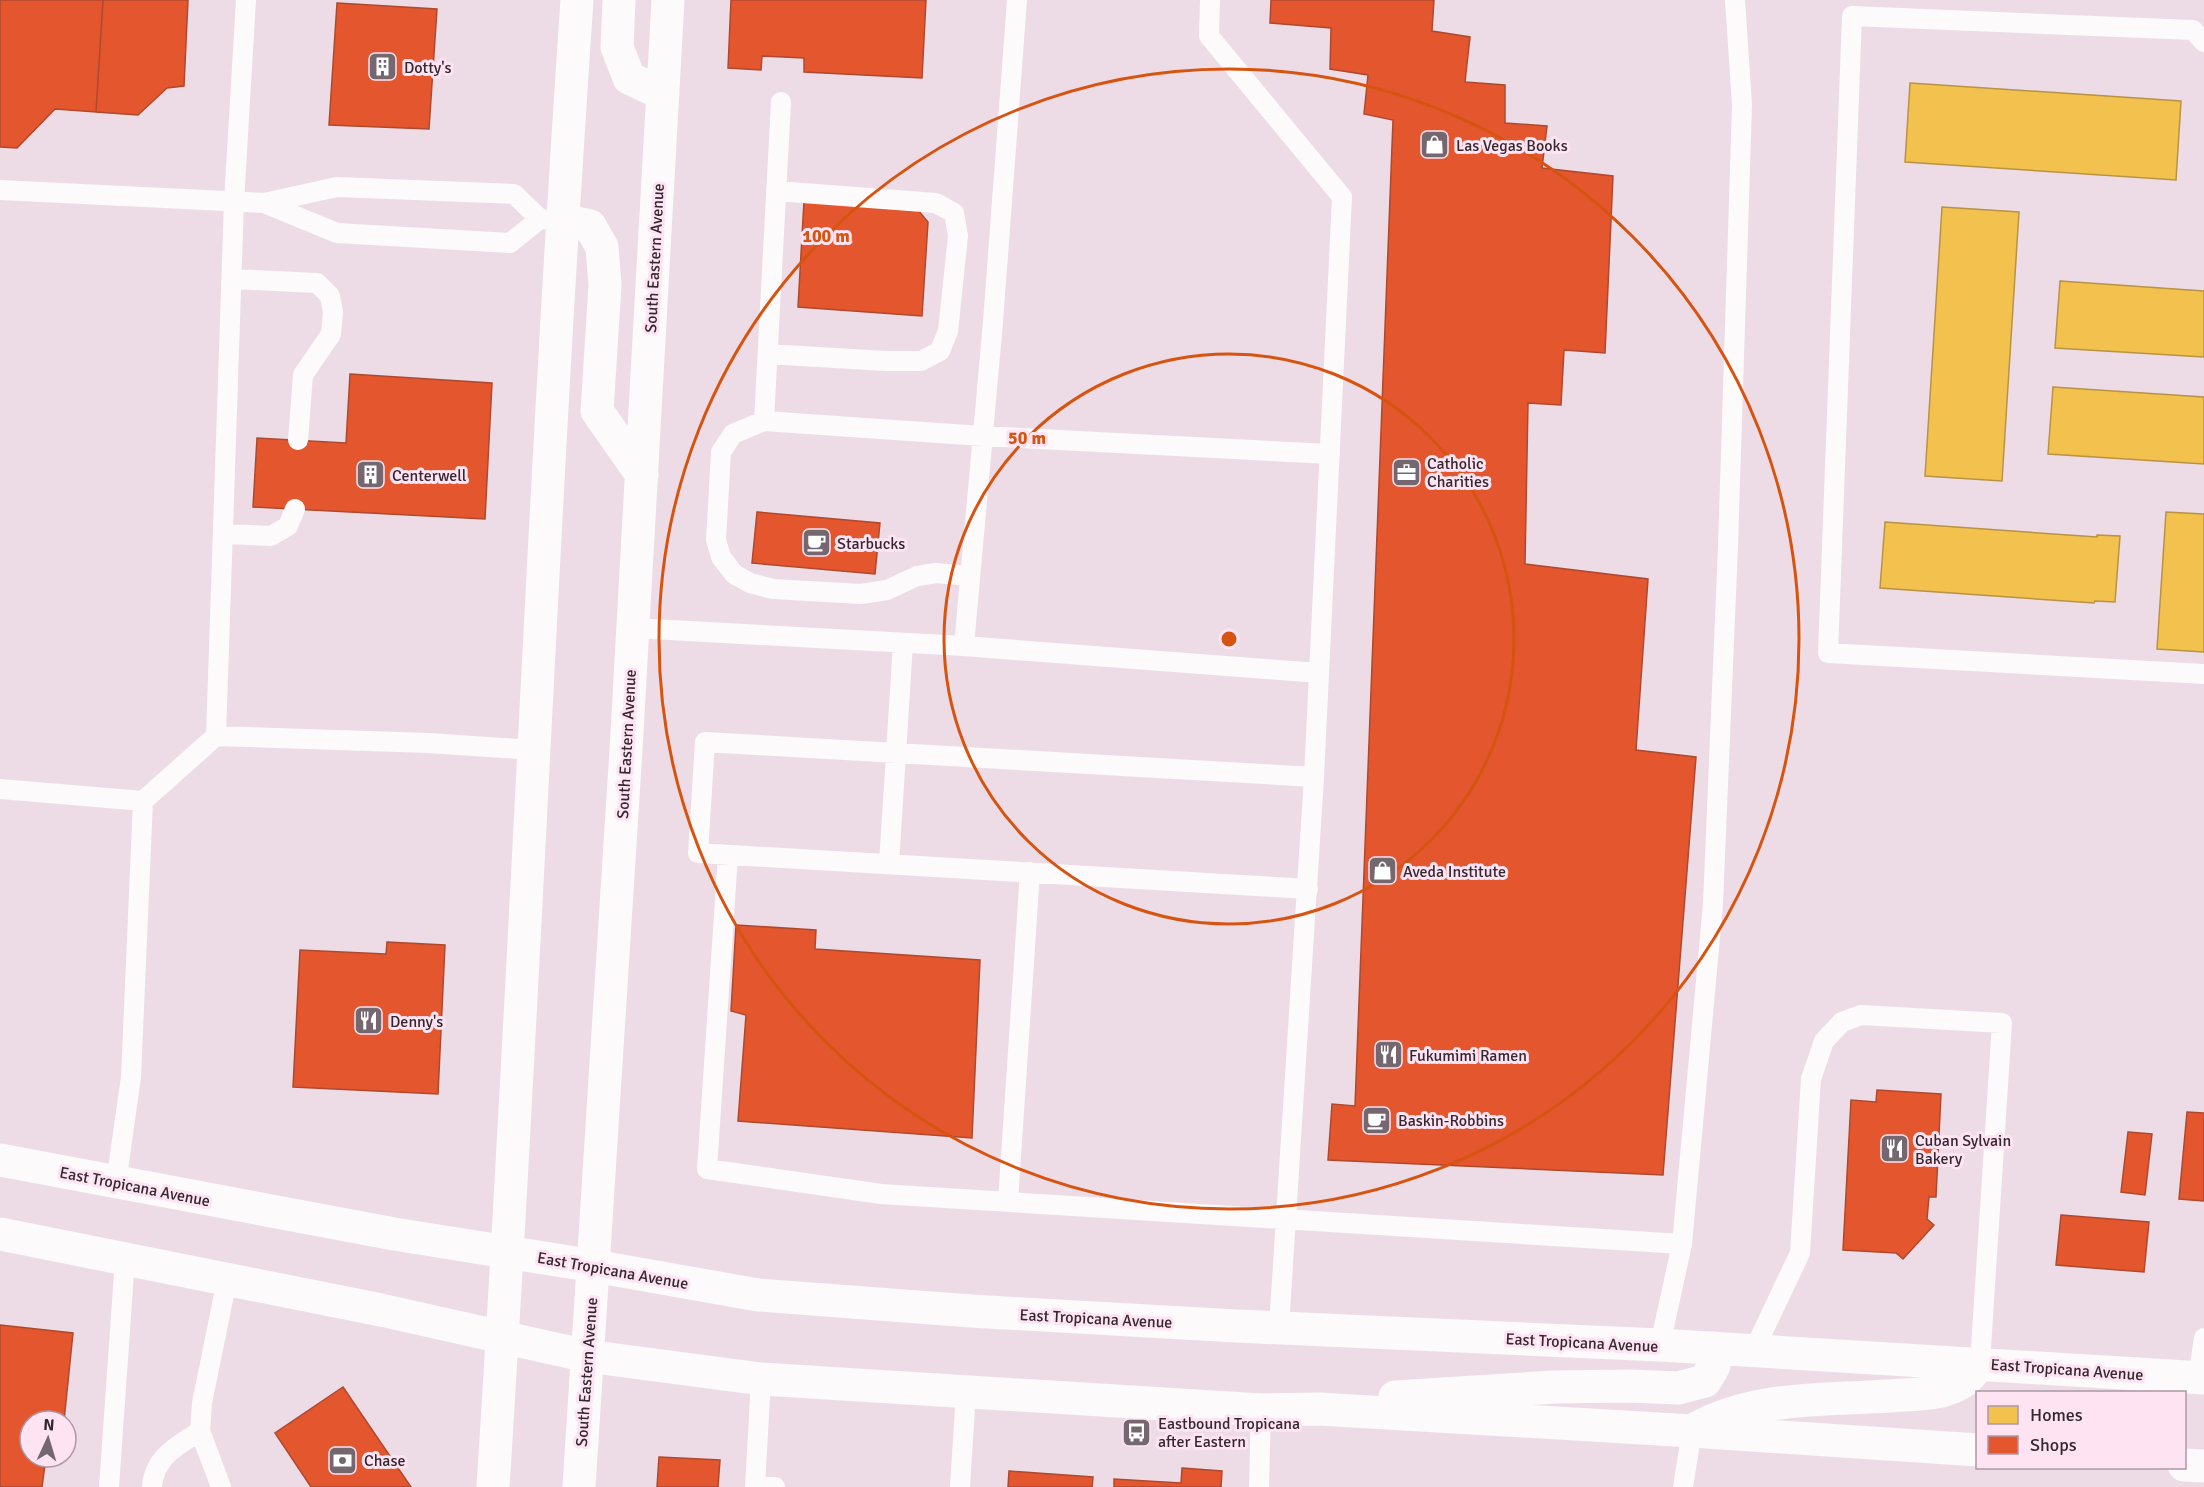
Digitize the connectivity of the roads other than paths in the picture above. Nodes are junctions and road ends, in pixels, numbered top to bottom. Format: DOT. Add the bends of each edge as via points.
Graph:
graph roads {
  1 [pos="246,0"];
  2 [pos="576,0"];
  3 [pos="619,0"];
  4 [pos="668,0"];
  5 [pos="1017,0"];
  6 [pos="1210,0"];
  7 [pos="1735,0"];
  8 [pos="1853,8"];
  9 [pos="2204,42"];
  10 [pos="663,94"];
  11 [pos="780,102"];
  12 [pos="0,190"];
  13 [pos="776,191"];
  14 [pos="234,201"];
  15 [pos="264,203"];
  16 [pos="551,220"];
  17 [pos="232,279"];
  18 [pos="768,354"];
  19 [pos="764,421"];
  20 [pos="982,436"];
  21 [pos="298,440"];
  22 [pos="1330,454"];
  23 [pos="642,475"];
  24 [pos="294,509"];
  25 [pos="224,534"];
  26 [pos="970,576"];
  27 [pos="633,628"];
  28 [pos="903,643"];
  29 [pos="964,646"];
  30 [pos="1319,673"];
  31 [pos="2204,674"];
  32 [pos="216,736"];
  33 [pos="533,750"];
  34 [pos="897,753"];
  35 [pos="1314,777"];
  36 [pos="0,789"];
  37 [pos="143,801"];
  38 [pos="728,855"];
  39 [pos="889,864"];
  40 [pos="1030,872"];
  41 [pos="1308,889"];
  42 [pos="0,1160"];
  43 [pos="116,1183"];
  44 [pos="1008,1201"];
  45 [pos="1286,1220"];
  46 [pos="0,1234"];
  47 [pos="1682,1244"];
  48 [pos="508,1252"];
  49 [pos="125,1259"];
  50 [pos="594,1266"];
  51 [pos="227,1280"];
  52 [pos="1279,1327"];
  53 [pos="502,1337"];
  54 [pos="2204,1338"];
  55 [pos="1660,1345"];
  56 [pos="1713,1348"];
  57 [pos="1754,1350"];
  58 [pos="587,1356"];
  59 [pos="1980,1363"];
  60 [pos="2201,1378"];
  61 [pos="761,1379"];
  62 [pos="966,1392"];
  63 [pos="1261,1410"];
  64 [pos="1319,1410"];
  65 [pos="200,1431"];
  66 [pos="1692,1431"];
  67 [pos="1976,1450"];
  68 [pos="2186,1464"];
  69 [pos="2204,1466"];
  70 [pos="755,1486"];
  71 [pos="109,1487"];
  72 [pos="152,1487"];
  73 [pos="221,1487"];
  74 [pos="493,1487"];
  75 [pos="579,1487"];
  76 [pos="775,1487"];
  77 [pos="960,1487"];
  78 [pos="1260,1487"];
  79 [pos="1683,1487"];
  1 -- 14 [label="lane"];
  2 -- 16 [label="main road"];
  3 -- 10 [label="main road" via="617,47 629,78"];
  4 -- 10 [label="main road, South Eastern Avenue"];
  5 -- 20 [label="lane"];
  6 -- 22 [label="lane" via="1209,36 1342,196"];
  7 -- 47 [label="lane" via="1742,105 1713,904"];
  8 -- 9 [label="lane" via="2193,30"];
  8 -- 31 [label="lane" via="1827,653"];
  10 -- 23 [label="main road, South Eastern Avenue"];
  11 -- 13 [label="lane"];
  12 -- 14 [label="lane"];
  13 -- 18 [label="lane"];
  13 -- 18 [label="lane" via="936,203 954,213 958,236 948,331 940,351 921,361"];
  14 -- 15 [label="lane"];
  14 -- 17 [label="lane"];
  15 -- 16 [label="lane" via="337,187 514,194"];
  15 -- 16 [label="lane" via="338,233 510,243"];
  16 -- 23 [label="main road" via="590,226 602,247 605,285 597,411"];
  16 -- 33 [label="main road"];
  17 -- 21 [label="lane" via="318,284 330,296 331,334 303,375"];
  17 -- 25 [label="lane"];
  18 -- 19 [label="lane"];
  19 -- 20 [label="lane"];
  19 -- 26 [label="lane" via="733,434 721,452 716,540 721,557 734,574 773,589 861,594 887,590 917,576"];
  20 -- 22 [label="lane"];
  20 -- 26 [label="lane"];
  22 -- 30 [label="lane"];
  23 -- 27 [label="main road, South Eastern Avenue"];
  24 -- 25 [label="lane" via="288,526 271,536"];
  25 -- 32 [label="lane"];
  26 -- 29 [label="lane"];
  27 -- 28 [label="lane"];
  27 -- 50 [label="main road, South Eastern Avenue"];
  28 -- 29 [label="lane"];
  28 -- 34 [label="lane"];
  29 -- 30 [label="lane"];
  30 -- 35 [label="lane"];
  32 -- 33 [label="lane"];
  32 -- 37 [label="lane"];
  33 -- 48 [label="main road"];
  34 -- 35 [label="lane"];
  34 -- 38 [label="lane" via="705,742 698,853"];
  34 -- 39 [label="lane"];
  35 -- 41 [label="lane"];
  36 -- 37 [label="lane"];
  37 -- 43 [label="lane" via="131,1077"];
  38 -- 39 [label="lane"];
  38 -- 44 [label="lane" via="707,1169 881,1194"];
  39 -- 40 [label="lane"];
  40 -- 41 [label="lane"];
  40 -- 44 [label="lane"];
  41 -- 45 [label="lane"];
  42 -- 43 [label="main road, East Tropicana Avenue"];
  43 -- 48 [label="main road, East Tropicana Avenue"];
  44 -- 45 [label="lane"];
  45 -- 47 [label="lane"];
  45 -- 52 [label="lane"];
  46 -- 49 [label="main road"];
  47 -- 55 [label="lane"];
  48 -- 50 [label="main road, East Tropicana Avenue"];
  48 -- 53 [label="main road"];
  49 -- 51 [label="main road"];
  49 -- 71 [label="lane"];
  50 -- 52 [label="main road, East Tropicana Avenue" via="758,1295"];
  50 -- 58 [label="main road, South Eastern Avenue"];
  51 -- 53 [label="main road"];
  51 -- 65 [label="lane"];
  52 -- 55 [label="main road, East Tropicana Avenue"];
  53 -- 58 [label="main road"];
  53 -- 74 [label="main road"];
  54 -- 60 [label="lane"];
  55 -- 56 [label="main road, East Tropicana Avenue"];
  56 -- 57 [label="main road, East Tropicana Avenue"];
  56 -- 64 [label="main road" via="1714,1366 1705,1381 1678,1388 1470,1391 1388,1397"];
  57 -- 59 [label="main road, East Tropicana Avenue"];
  57 -- 59 [label="lane" via="1800,1253 1811,1078 1824,1041 1842,1022 1861,1015 2002,1023"];
  58 -- 61 [label="main road"];
  58 -- 75 [label="main road, South Eastern Avenue"];
  59 -- 60 [label="main road, East Tropicana Avenue"];
  59 -- 66 [label="main road" via="1963,1383 1939,1393 1817,1399 1750,1407 1716,1417"];
  61 -- 62 [label="main road"];
  61 -- 70 [label="lane"];
  62 -- 63 [label="main road"];
  62 -- 77 [label="lane"];
  63 -- 64 [label="main road"];
  63 -- 78 [label="lane"];
  64 -- 66 [label="main road"];
  65 -- 72 [label="lane" via="167,1453 156,1470"];
  65 -- 73 [label="lane"];
  66 -- 67 [label="main road"];
  66 -- 79 [label="lane"];
  68 -- 69 [label="main road"];
  70 -- 76 [label="lane"];
}
